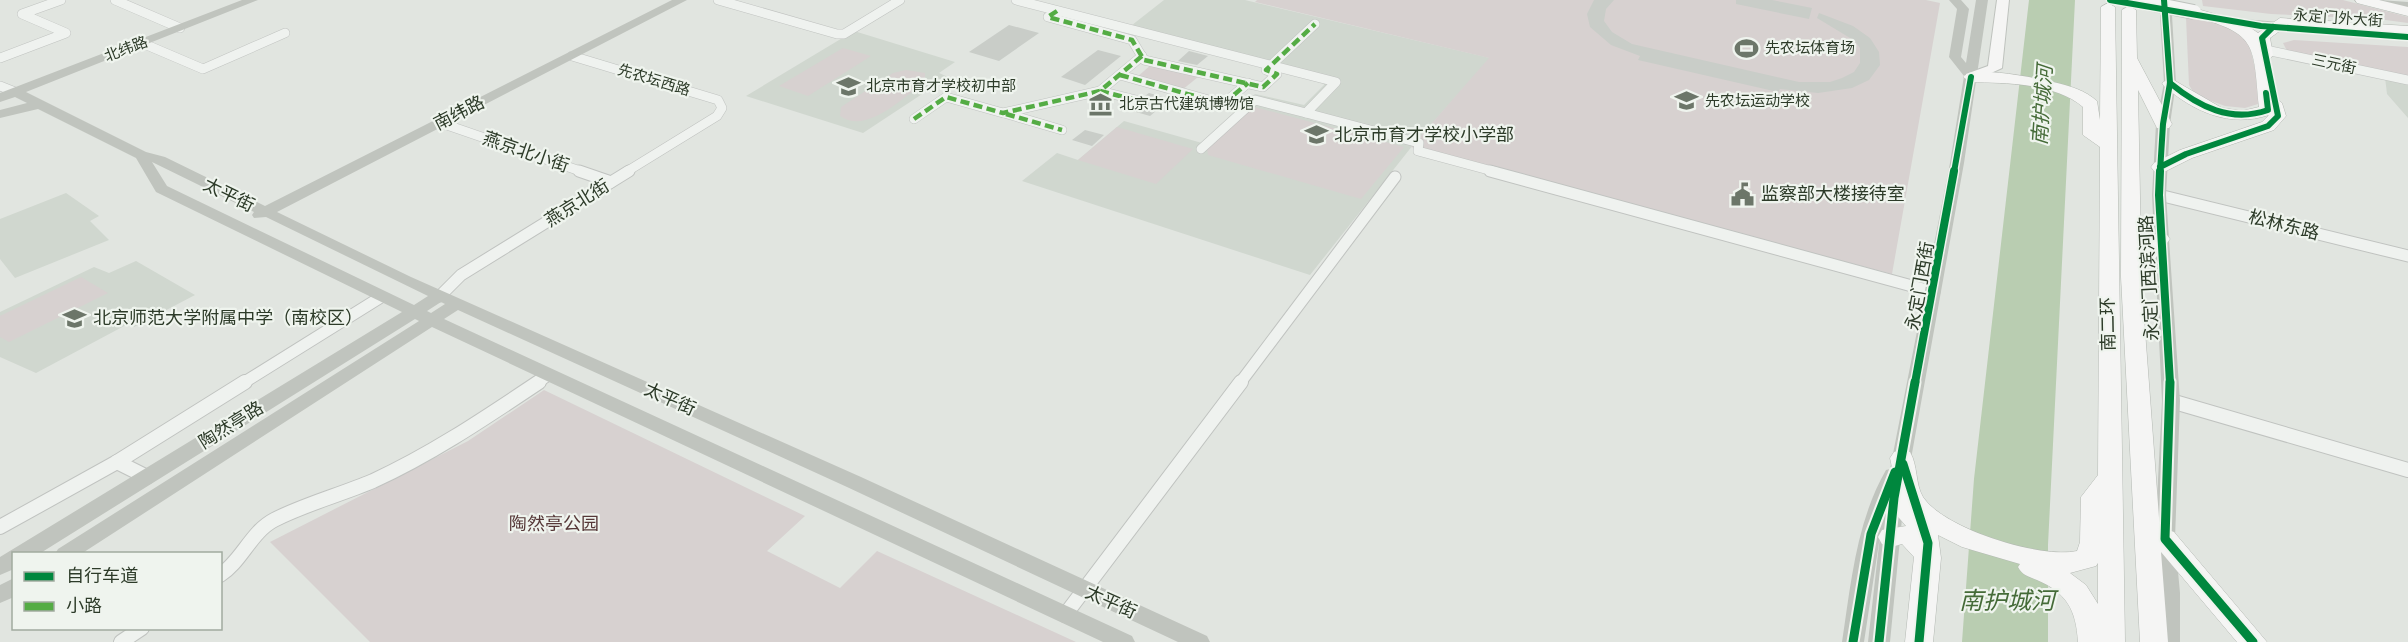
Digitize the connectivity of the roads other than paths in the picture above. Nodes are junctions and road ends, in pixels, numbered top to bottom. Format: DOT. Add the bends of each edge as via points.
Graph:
graph roads {
  1 [pos="61,0"];
  2 [pos="115,0"];
  3 [pos="252,0"];
  4 [pos="681,0"];
  5 [pos="718,0"];
  6 [pos="900,0"];
  7 [pos="1016,0"];
  8 [pos="1955,0"];
  9 [pos="1982,0"];
  10 [pos="1988,0"];
  11 [pos="2003,0"];
  12 [pos="2362,0"];
  13 [pos="2386,0"];
  14 [pos="2131,5"];
  15 [pos="2408,5"];
  16 [pos="2108,7"];
  17 [pos="1057,10"];
  18 [pos="2194,12"];
  19 [pos="2408,12"];
  20 [pos="2166,15"];
  21 [pos="2230,22"];
  22 [pos="1315,24"];
  23 [pos="2295,24"];
  24 [pos="2273,27"];
  25 [pos="180,28"];
  26 [pos="2408,31"];
  27 [pos="285,33"];
  28 [pos="2408,37"];
  29 [pos="142,43"];
  30 [pos="2108,49"];
  31 [pos="2263,49"];
  32 [pos="2128,54"];
  33 [pos="572,56"];
  34 [pos="1142,56"];
  35 [pos="0,58"];
  36 [pos="1272,65"];
  37 [pos="2004,74"];
  38 [pos="1120,75"];
  39 [pos="1971,77"];
  40 [pos="2408,80"];
  41 [pos="1248,83"];
  42 [pos="2170,83"];
  43 [pos="0,86"];
  44 [pos="1100,91"];
  45 [pos="2077,91"];
  46 [pos="15,92"];
  47 [pos="0,98"];
  48 [pos="1136,100"];
  49 [pos="40,104"];
  50 [pos="1003,113"];
  51 [pos="1306,113"];
  52 [pos="0,114"];
  53 [pos="717,116"];
  54 [pos="914,118"];
  55 [pos="441,123"];
  56 [pos="2163,124"];
  57 [pos="1062,130"];
  58 [pos="2107,146"];
  59 [pos="1201,149"];
  60 [pos="141,155"];
  61 [pos="2160,167"];
  62 [pos="1395,177"];
  63 [pos="611,182"];
  64 [pos="2159,195"];
  65 [pos="264,212"];
  66 [pos="238,226"];
  67 [pos="2160,239"];
  68 [pos="2408,256"];
  69 [pos="2132,277"];
  70 [pos="1934,292"];
  71 [pos="440,296"];
  72 [pos="381,297"];
  73 [pos="458,303"];
  74 [pos="413,313"];
  75 [pos="431,321"];
  76 [pos="547,376"];
  77 [pos="2171,401"];
  78 [pos="1902,458"];
  79 [pos="117,462"];
  80 [pos="2408,470"];
  81 [pos="147,477"];
  82 [pos="2110,478"];
  83 [pos="1909,508"];
  84 [pos="0,527"];
  85 [pos="1891,537"];
  86 [pos="1954,539"];
  87 [pos="2165,539"];
  88 [pos="25,552"];
  89 [pos="68,552"];
  90 [pos="1928,559"];
  91 [pos="2063,572"];
  92 [pos="222,574"];
  93 [pos="1084,590"];
  94 [pos="1065,615"];
  95 [pos="139,630"];
  96 [pos="121,642"];
  97 [pos="1124,642"];
  98 [pos="1199,642"];
  99 [pos="1854,642"];
  100 [pos="1880,642"];
  101 [pos="1919,642"];
  102 [pos="2092,642"];
  103 [pos="2111,642"];
  104 [pos="2154,642"];
  105 [pos="2169,642"];
  106 [pos="2253,642"];
  1 -- 35 [label="street" via="22,14 66,33"];
  2 -- 25 [label="street"];
  3 -- 25 [label="street, 北纬路"];
  4 -- 33 [label="street, 南纬路"];
  5 -- 6 [label="street" via="837,34"];
  7 -- 17 [label="street"];
  8 -- 39 [label="street" via="1963,9 1955,57"];
  9 -- 39 [label="street"];
  10 -- 39 [label="street" via="1978,62"];
  11 -- 37 [label="main road"];
  12 -- 19 [label="highway, 永定门外大街"];
  13 -- 15 [label="street, 永定门外大街"];
  14 -- 18 [label="main road, bridge"];
  14 -- 32 [label="highway, 南二环"];
  16 -- 30 [label="highway, 南二环"];
  17 -- 34 [label="street" via="1048,17 1132,40"];
  17 -- 36 [label="street"];
  18 -- 21 [label="highway"];
  18 -- 23 [label="highway, 永定门外大街"];
  20 -- 42 [label="street, 永定门西滨河路"];
  21 -- 24 [label="street, 永定门外大街"];
  21 -- 31 [label="highway" via="2249,30"];
  22 -- 36 [label="street"];
  23 -- 24 [label="highway"];
  23 -- 26 [label="highway, 永定门外大街"];
  24 -- 28 [label="street, 永定门外大街"];
  24 -- 31 [label="highway" via="2262,38"];
  25 -- 29 [label="street, 北纬路"];
  27 -- 29 [label="street" via="203,69"];
  29 -- 46 [label="street, 北纬路"];
  30 -- 45 [label="highway" via="2097,57 2092,86"];
  30 -- 58 [label="highway, 南二环"];
  31 -- 40 [label="street, 三元街"];
  31 -- 42 [label="highway" via="2268,110 2255,115 2239,116 2205,108"];
  31 -- 61 [label="highway" via="2278,116 2268,126"];
  32 -- 56 [label="highway"];
  32 -- 69 [label="highway, 南二环"];
  33 -- 53 [label="street, 先农坛西路" via="718,100 722,108"];
  33 -- 55 [label="street, 南纬路"];
  34 -- 38 [label="street"];
  34 -- 41 [label="street" via="1144,60 1201,75"];
  36 -- 41 [label="street" via="1266,70 1277,74 1263,87"];
  36 -- 51 [label="street" via="1336,81"];
  37 -- 39 [label="highway"];
  37 -- 45 [label="highway"];
  38 -- 41 [label="street" via="1222,104"];
  38 -- 44 [label="street"];
  39 -- 70 [label="street, 永定门西街"];
  42 -- 56 [label="street, 永定门西滨河路"];
  43 -- 46 [label="street"];
  44 -- 48 [label="street"];
  44 -- 50 [label="street"];
  45 -- 58 [label="highway" via="2091,105 2092,135"];
  46 -- 47 [label="street, 北纬路"];
  46 -- 49 [label="street, 太平街"];
  49 -- 52 [label="street"];
  49 -- 60 [label="street, 太平街"];
  50 -- 54 [label="street" via="946,96"];
  50 -- 57 [label="street"];
  51 -- 59 [label="street" via="1255,100"];
  51 -- 70 [label="street" via="1419,143 1418,151"];
  53 -- 63 [label="street, 燕京北街"];
  55 -- 63 [label="street, 燕京北小街"];
  55 -- 65 [label="street, 南纬路"];
  56 -- 61 [label="street, 永定门西滨河路"];
  58 -- 82 [label="highway, 南二环"];
  60 -- 65 [label="street, 太平街" via="160,160"];
  60 -- 66 [label="street, 太平街" via="161,189"];
  61 -- 64 [label="street, 永定门西滨河路"];
  62 -- 93 [label="street"];
  63 -- 71 [label="street, 燕京北街" via="461,274"];
  64 -- 67 [label="street, 永定门西滨河路"];
  64 -- 68 [label="street, 松林东路"];
  65 -- 66 [label="street, 南纬路"];
  65 -- 71 [label="street, 太平街"];
  66 -- 72 [label="street, 太平街"];
  67 -- 69 [label="highway"];
  67 -- 77 [label="street, 永定门西滨河路"];
  69 -- 104 [label="highway, 南二环"];
  70 -- 78 [label="street, 永定门西街"];
  71 -- 73 [label="street, 太平街"];
  71 -- 74 [label="street, 陶然亭路"];
  72 -- 74 [label="street, 太平街"];
  72 -- 79 [label="street"];
  73 -- 75 [label="street, 陶然亭路"];
  73 -- 93 [label="street, 太平街"];
  74 -- 75 [label="street, 太平街"];
  74 -- 81 [label="street, 陶然亭路"];
  75 -- 76 [label="street, 太平街"];
  75 -- 89 [label="street, 陶然亭路"];
  76 -- 92 [label="street" via="465,432 374,480 272,521"];
  76 -- 94 [label="street, 太平街"];
  77 -- 80 [label="street"];
  77 -- 87 [label="street, 永定门西滨河路"];
  78 -- 83 [label="highway"];
  78 -- 99 [label="street, 永定门西街" via="1879,502 1867,544"];
  79 -- 81 [label="street"];
  79 -- 84 [label="street"];
  81 -- 88 [label="street, 陶然亭路"];
  82 -- 91 [label="highway" via="2093,497 2092,542 2087,559"];
  82 -- 103 [label="highway, 南二环"];
  83 -- 85 [label="street"];
  83 -- 86 [label="highway"];
  83 -- 90 [label="highway" via="1928,543"];
  85 -- 90 [label="highway" via="1902,534 1914,539"];
  85 -- 100 [label="street"];
  86 -- 90 [label="highway" via="1935,548"];
  86 -- 91 [label="highway" via="2042,571"];
  87 -- 105 [label="street, 永定门西滨河路"];
  87 -- 106 [label="highway"];
  90 -- 101 [label="highway"];
  91 -- 102 [label="highway" via="2089,608"];
  93 -- 94 [label="street"];
  93 -- 98 [label="street, 太平街"];
  94 -- 97 [label="street, 太平街"];
  95 -- 96 [label="street"];
}
